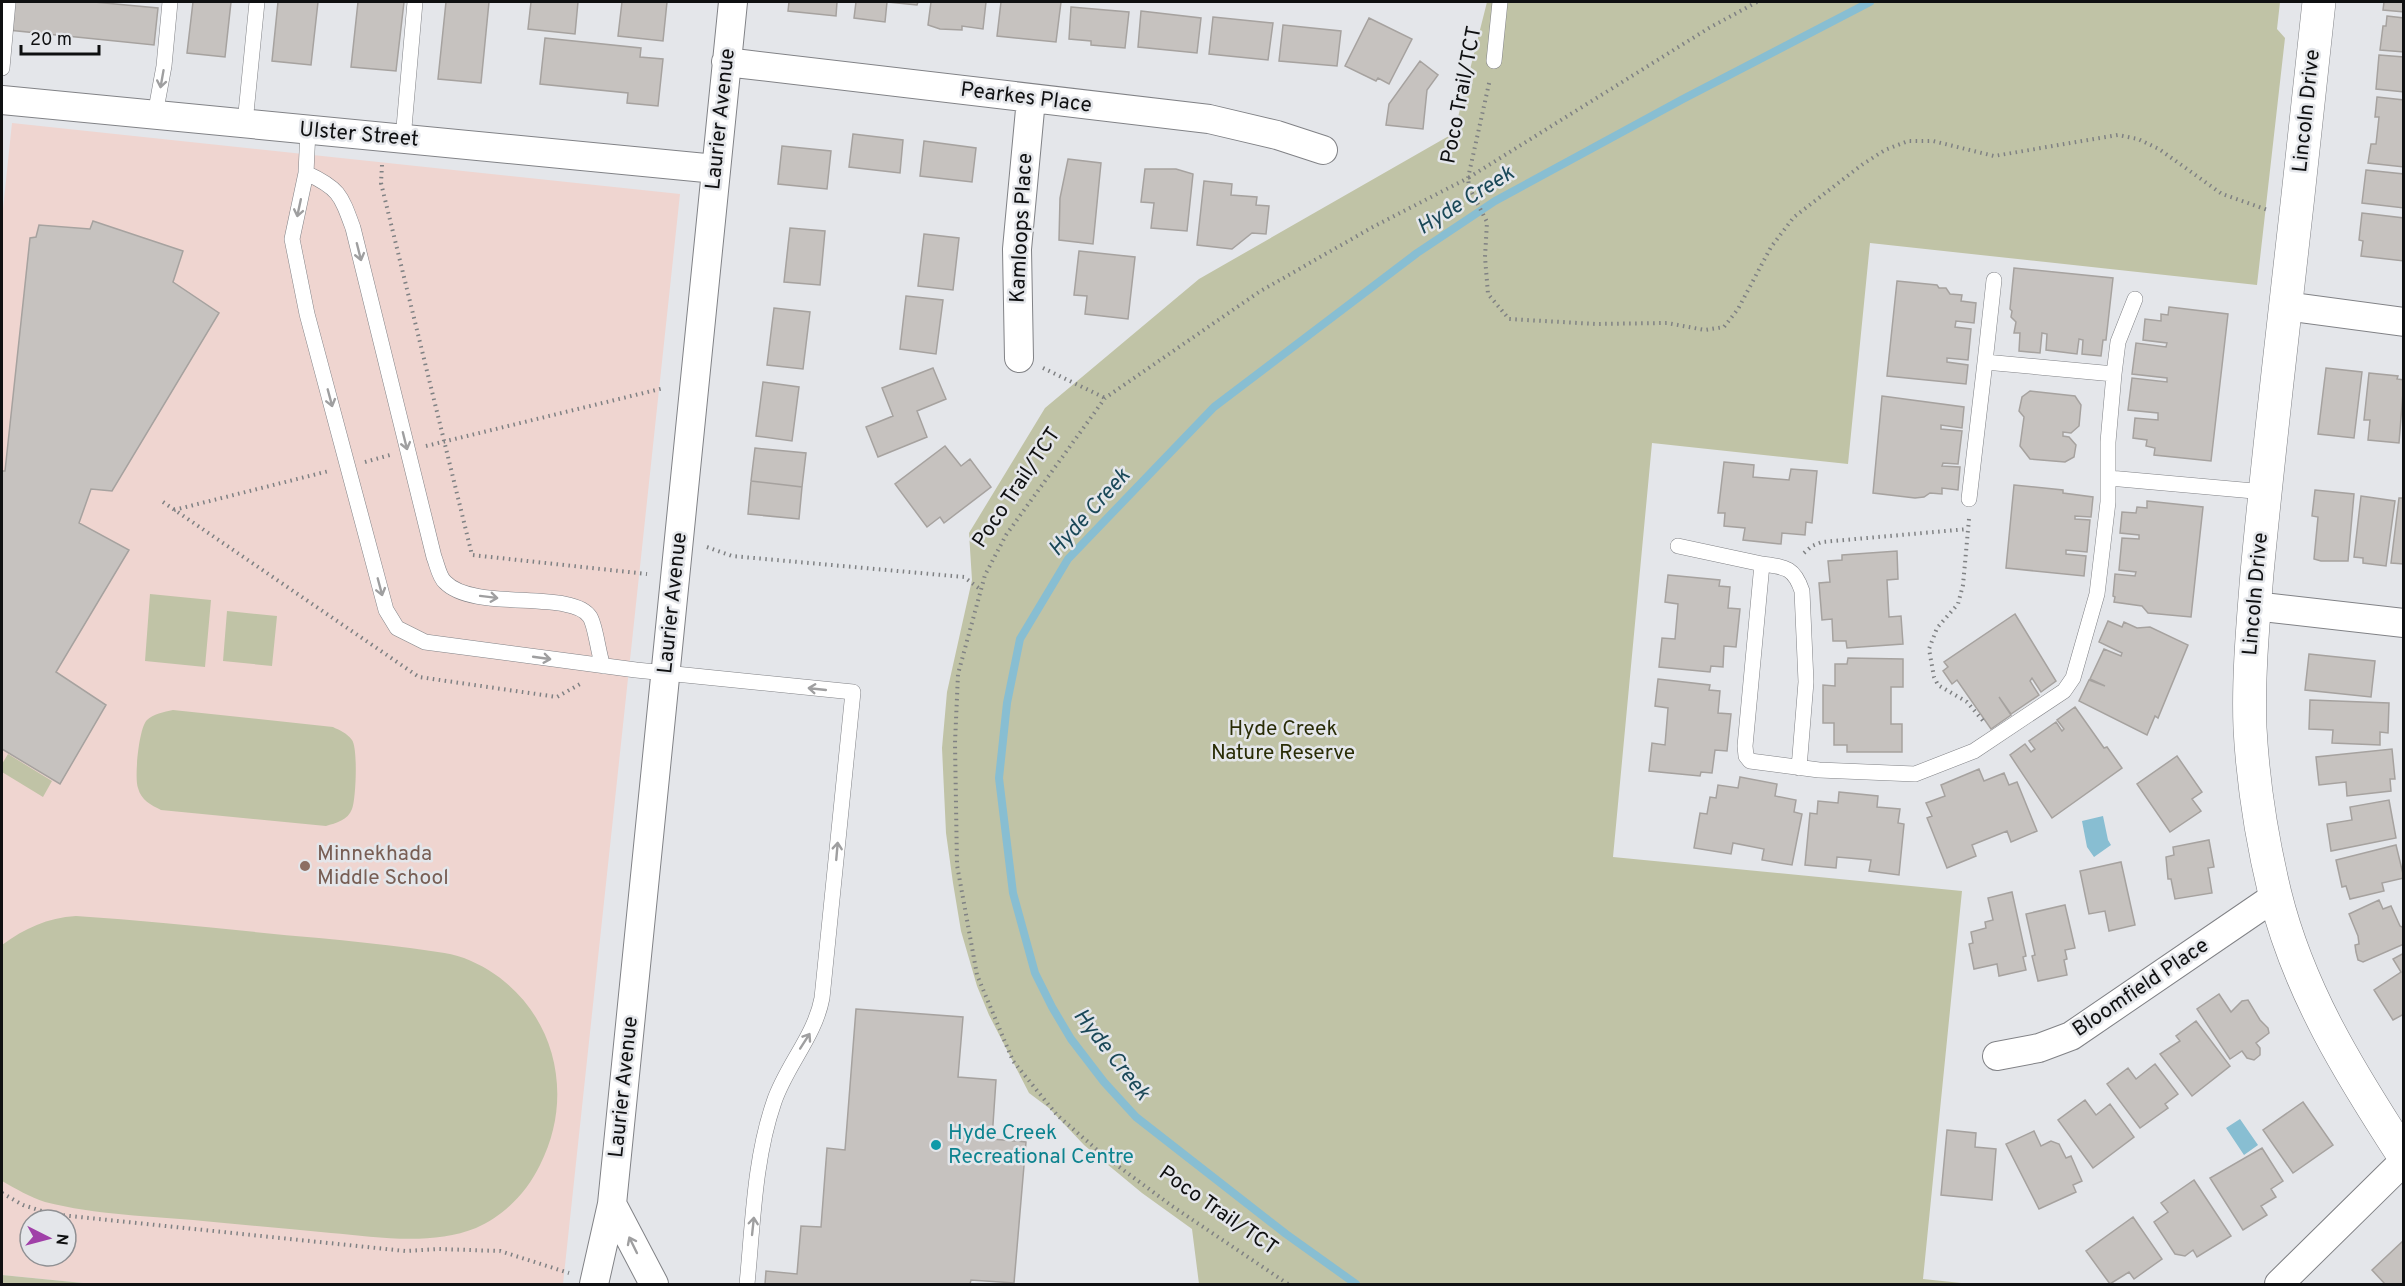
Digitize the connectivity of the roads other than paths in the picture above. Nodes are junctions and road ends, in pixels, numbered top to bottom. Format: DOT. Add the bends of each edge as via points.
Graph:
graph roads {
  1 [pos="8,2"];
  2 [pos="170,2"];
  3 [pos="257,2"];
  4 [pos="415,2"];
  5 [pos="733,2"];
  6 [pos="1500,2"];
  7 [pos="2319,2"];
  8 [pos="1494,61"];
  9 [pos="726,62"];
  10 [pos="2,68"];
  11 [pos="1031,99"];
  12 [pos="2,100"];
  13 [pos="155,115"];
  14 [pos="245,123"];
  15 [pos="308,130"];
  16 [pos="403,139"];
  17 [pos="1323,150"];
  18 [pos="716,169"];
  19 [pos="306,173"];
  20 [pos="1994,280"];
  21 [pos="2135,299"];
  22 [pos="2286,306"];
  23 [pos="2403,322"];
  24 [pos="1019,358"];
  25 [pos="1985,362"];
  26 [pos="2114,374"];
  27 [pos="2109,478"];
  28 [pos="2265,492"];
  29 [pos="1969,499"];
  30 [pos="1678,546"];
  31 [pos="1762,564"];
  32 [pos="2254,606"];
  33 [pos="2403,623"];
  34 [pos="603,666"];
  35 [pos="666,673"];
  36 [pos="1799,768"];
  37 [pos="2276,896"];
  38 [pos="1997,1056"];
  39 [pos="2403,1156"];
  40 [pos="2403,1161"];
  41 [pos="612,1204"];
  42 [pos="585,1280"];
  43 [pos="654,1284"];
  44 [pos="747,1284"];
  45 [pos="2279,1284"];
  1 -- 10 [label="lane"];
  2 -- 13 [label="lane, one-way"];
  3 -- 14 [label="lane"];
  4 -- 16 [label="lane"];
  5 -- 9 [label="street, Laurier Avenue"];
  6 -- 8 [label="lane, Poco Trail/TCT"];
  7 -- 22 [label="street, Lincoln Drive"];
  9 -- 11 [label="street, Pearkes Place"];
  9 -- 18 [label="street, Laurier Avenue"];
  11 -- 17 [label="street, Pearkes Place" via="1209,118"];
  11 -- 24 [label="street, Kamloops Place" via="1017,249"];
  12 -- 13 [label="street, Ulster Street"];
  13 -- 14 [label="street, Ulster Street"];
  14 -- 15 [label="street, Ulster Street"];
  15 -- 16 [label="street, Ulster Street"];
  15 -- 19 [label="lane"];
  16 -- 18 [label="street, Ulster Street"];
  18 -- 35 [label="street, Laurier Avenue"];
  19 -- 34 [label="lane, one-way" via="330,184 344,203 353,228 434,557 444,582 458,591 484,597 564,604 584,610 591,618"];
  19 -- 34 [label="lane, one-way" via="292,239 307,314 386,610 397,628 425,642"];
  20 -- 25 [label="lane"];
  21 -- 26 [label="lane" via="2118,342"];
  22 -- 23 [label="street"];
  22 -- 28 [label="street, Lincoln Drive"];
  25 -- 26 [label="lane"];
  25 -- 29 [label="lane"];
  26 -- 27 [label="lane"];
  27 -- 28 [label="lane"];
  27 -- 36 [label="lane" via="2097,594 2073,678 2064,691 1974,751 1925,771 1906,774"];
  28 -- 32 [label="street, Lincoln Drive"];
  30 -- 31 [label="lane"];
  31 -- 36 [label="lane" via="1789,570 1797,577 1802,591 1806,682"];
  31 -- 36 [label="lane" via="1746,756 1761,764"];
  32 -- 33 [label="street"];
  32 -- 37 [label="street, Lincoln Drive" via="2250,728 2262,831"];
  34 -- 35 [label="lane"];
  35 -- 41 [label="street, Laurier Avenue"];
  44 -- 35 [label="lane, one-way" via="766,1130 780,1084 817,1020 822,998 853,693"];
  37 -- 38 [label="street, Bloomfield Place" via="2071,1036 2039,1048"];
  37 -- 39 [label="street, Lincoln Drive" via="2311,1000"];
  40 -- 45 [label="street"];
  41 -- 42 [label="street, Laurier Avenue"];
  43 -- 41 [label="street, one-way"];
}
